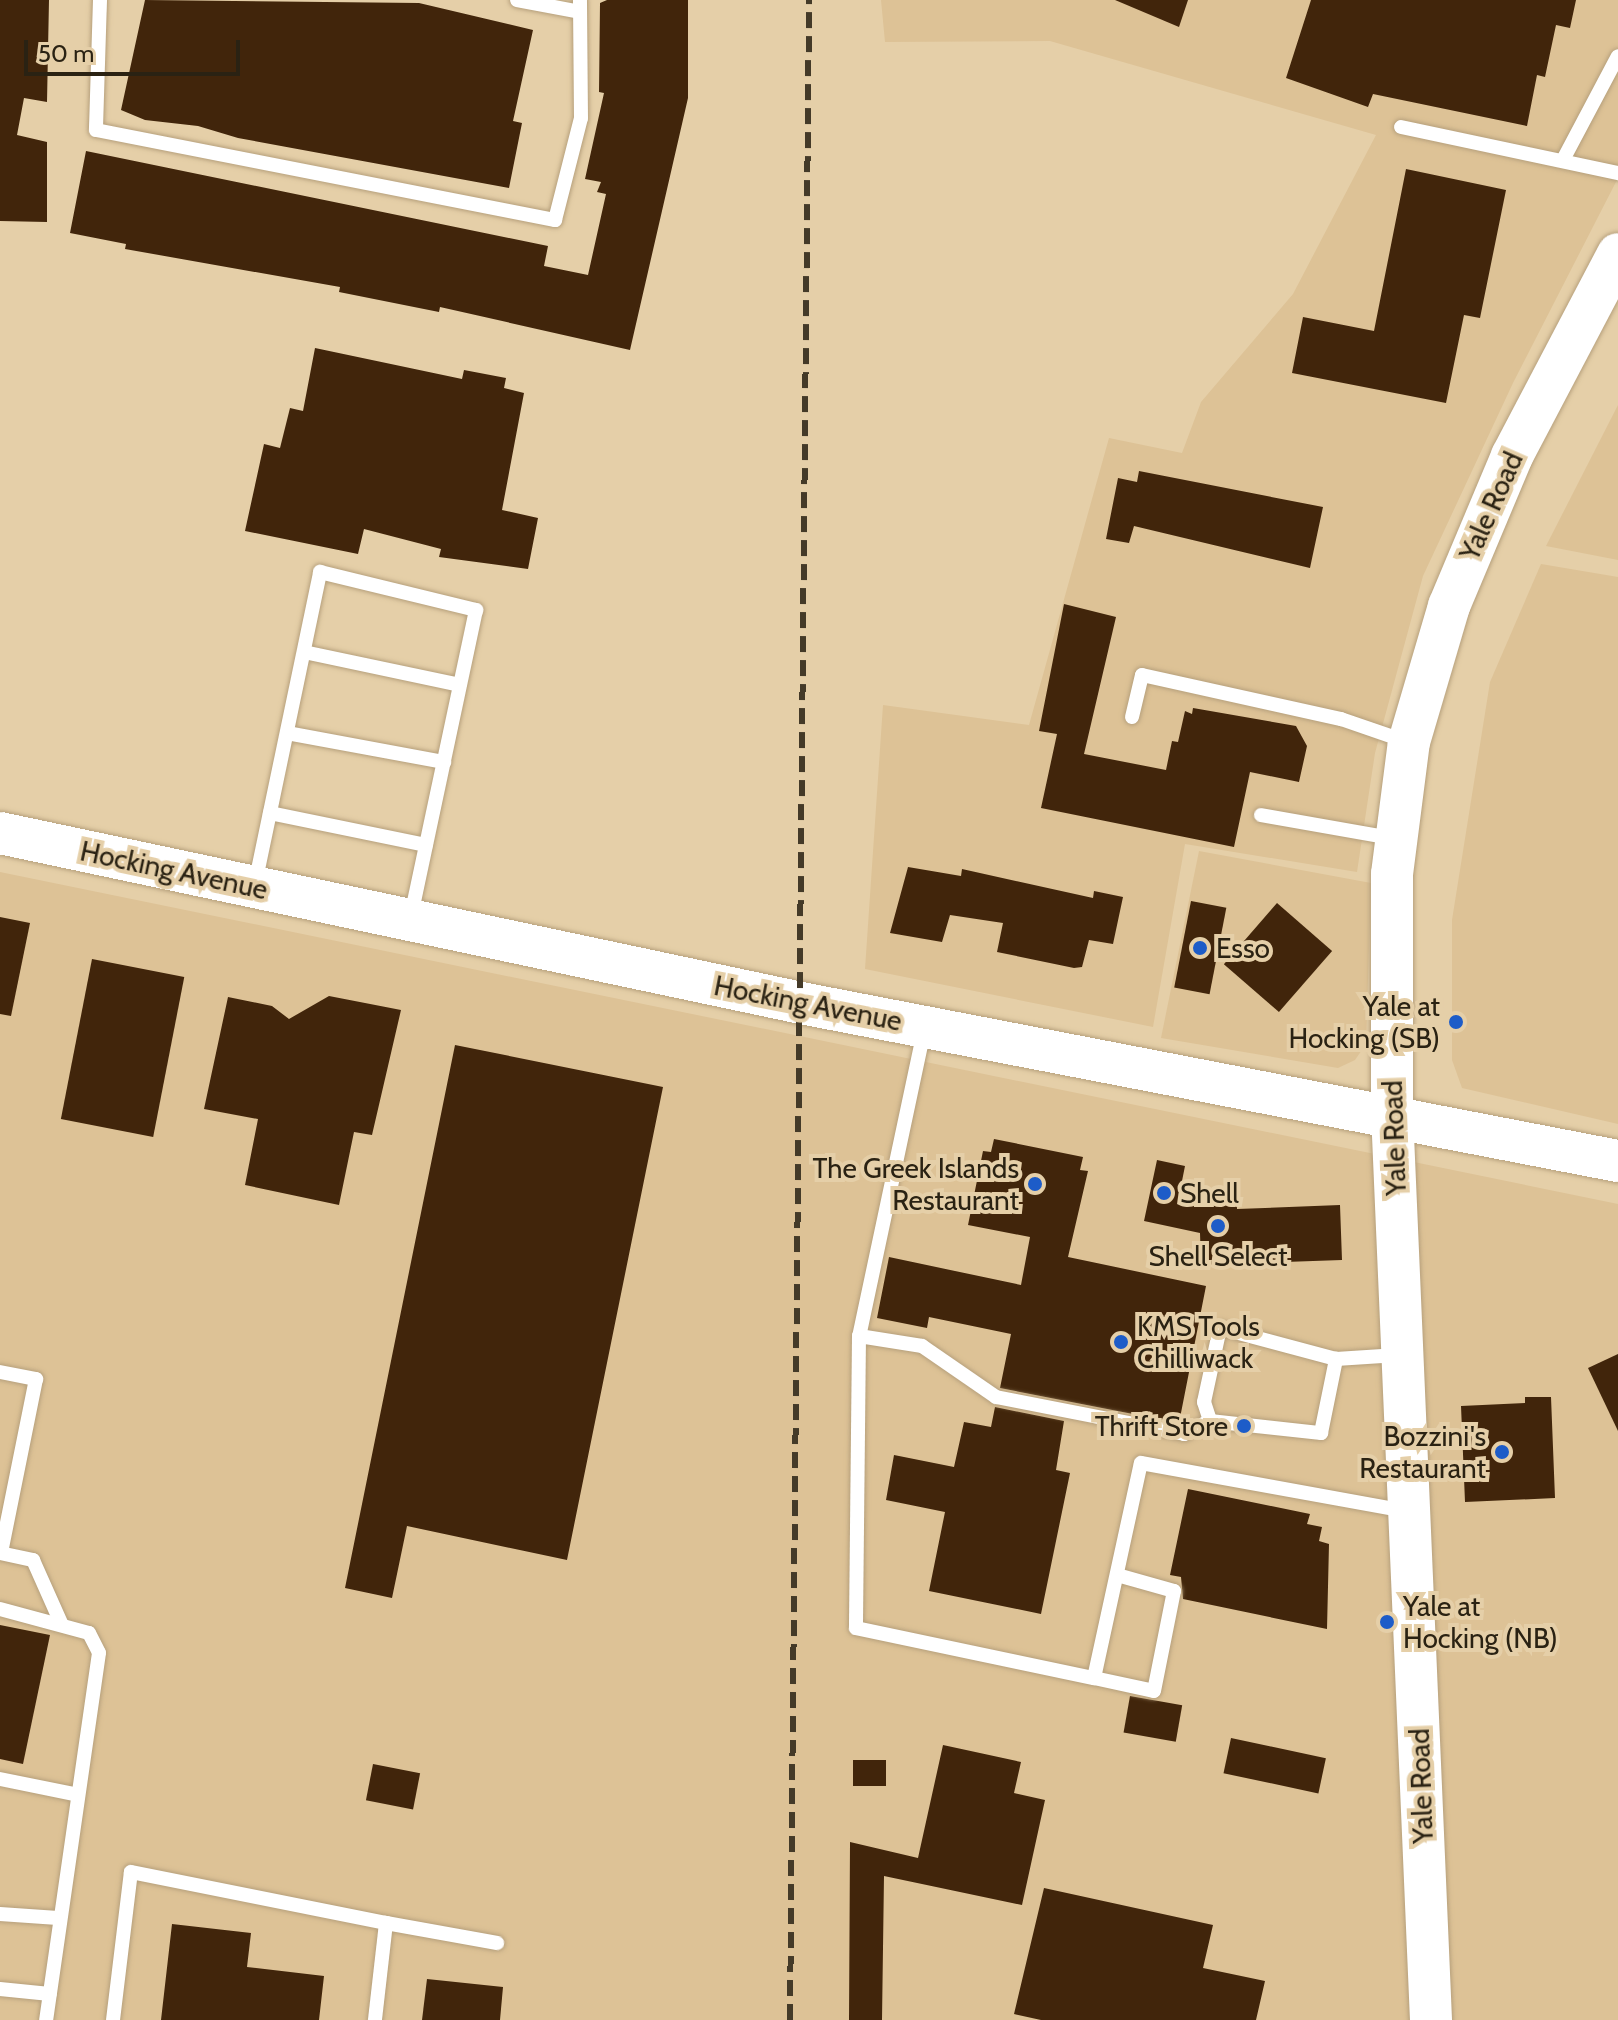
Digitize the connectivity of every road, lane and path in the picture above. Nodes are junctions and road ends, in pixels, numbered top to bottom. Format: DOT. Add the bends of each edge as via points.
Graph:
graph roads {
  1 [pos="100,0"];
  2 [pos="517,0"];
  3 [pos="580,6"];
  4 [pos="1618,56"];
  5 [pos="1401,127"];
  6 [pos="1564,158"];
  7 [pos="1618,173"];
  8 [pos="1618,254"];
  9 [pos="304,652"];
  10 [pos="460,685"];
  11 [pos="1132,717"];
  12 [pos="287,733"];
  13 [pos="1409,742"];
  14 [pos="444,762"];
  15 [pos="270,813"];
  16 [pos="1261,815"];
  17 [pos="0,833"];
  18 [pos="1397,839"];
  19 [pos="426,845"];
  20 [pos="255,887"];
  21 [pos="410,920"];
  22 [pos="925,1027"];
  23 [pos="1392,1114"];
  24 [pos="1618,1161"];
  25 [pos="859,1336"];
  26 [pos="1403,1355"];
  27 [pos="1336,1359"];
  28 [pos="0,1372"];
  29 [pos="1210,1421"];
  30 [pos="1409,1512"];
  31 [pos="1,1553"];
  32 [pos="1117,1575"];
  33 [pos="0,1609"];
  34 [pos="62,1625"];
  35 [pos="1094,1678"];
  36 [pos="0,1779"];
  37 [pos="74,1794"];
  38 [pos="0,1914"];
  39 [pos="58,1918"];
  40 [pos="386,1923"];
  41 [pos="497,1943"];
  42 [pos="0,1989"];
  43 [pos="50,1994"];
  44 [pos="1430,2000"];
  45 [pos="46,2020"];
  46 [pos="113,2020"];
  47 [pos="375,2020"];
  48 [pos="1398,2020"];
  1 -- 3 [label="lane" via="96,130 555,220 581,118"];
  2 -- 3 [label="lane"];
  4 -- 6 [label="lane"];
  5 -- 6 [label="lane"];
  6 -- 7 [label="lane"];
  8 -- 13 [label="main road, Yale Road" via="1481,525 1449,606"];
  9 -- 10 [label="lane"];
  9 -- 10 [label="lane" via="320,572 476,610"];
  9 -- 12 [label="lane"];
  10 -- 14 [label="lane"];
  11 -- 13 [label="lane" via="1142,675 1341,719"];
  12 -- 14 [label="lane"];
  12 -- 15 [label="lane"];
  13 -- 18 [label="main road, Yale Road"];
  14 -- 19 [label="lane"];
  15 -- 19 [label="lane"];
  15 -- 20 [label="lane"];
  16 -- 18 [label="lane"];
  17 -- 20 [label="main road, Hocking Avenue"];
  18 -- 23 [label="main road, Yale Road" via="1389,954"];
  19 -- 21 [label="lane"];
  20 -- 21 [label="main road, Hocking Avenue"];
  21 -- 22 [label="main road, Hocking Avenue"];
  22 -- 23 [label="main road, Hocking Avenue"];
  22 -- 25 [label="lane"];
  23 -- 24 [label="main road, Hocking Avenue"];
  23 -- 26 [label="main road, Yale Road"];
  25 -- 29 [label="lane" via="922,1346 996,1397 1184,1434"];
  25 -- 35 [label="lane" via="856,1628"];
  26 -- 27 [label="lane"];
  26 -- 30 [label="main road, Yale Road"];
  27 -- 29 [label="lane" via="1321,1433"];
  27 -- 29 [label="lane" via="1220,1328 1204,1402"];
  28 -- 31 [label="lane" via="36,1379"];
  30 -- 32 [label="lane" via="1141,1463"];
  30 -- 44 [label="main road, Yale Road"];
  31 -- 34 [label="lane" via="33,1560"];
  32 -- 35 [label="lane"];
  32 -- 35 [label="lane" via="1174,1591 1154,1691"];
  33 -- 34 [label="lane"];
  34 -- 37 [label="lane" via="89,1633 99,1653"];
  36 -- 37 [label="lane"];
  37 -- 39 [label="lane"];
  38 -- 39 [label="lane"];
  39 -- 43 [label="lane"];
  40 -- 41 [label="lane"];
  40 -- 46 [label="lane" via="131,1872"];
  40 -- 47 [label="lane"];
  42 -- 43 [label="lane"];
  43 -- 45 [label="lane"];
  44 -- 48 [label="main road"];
}
